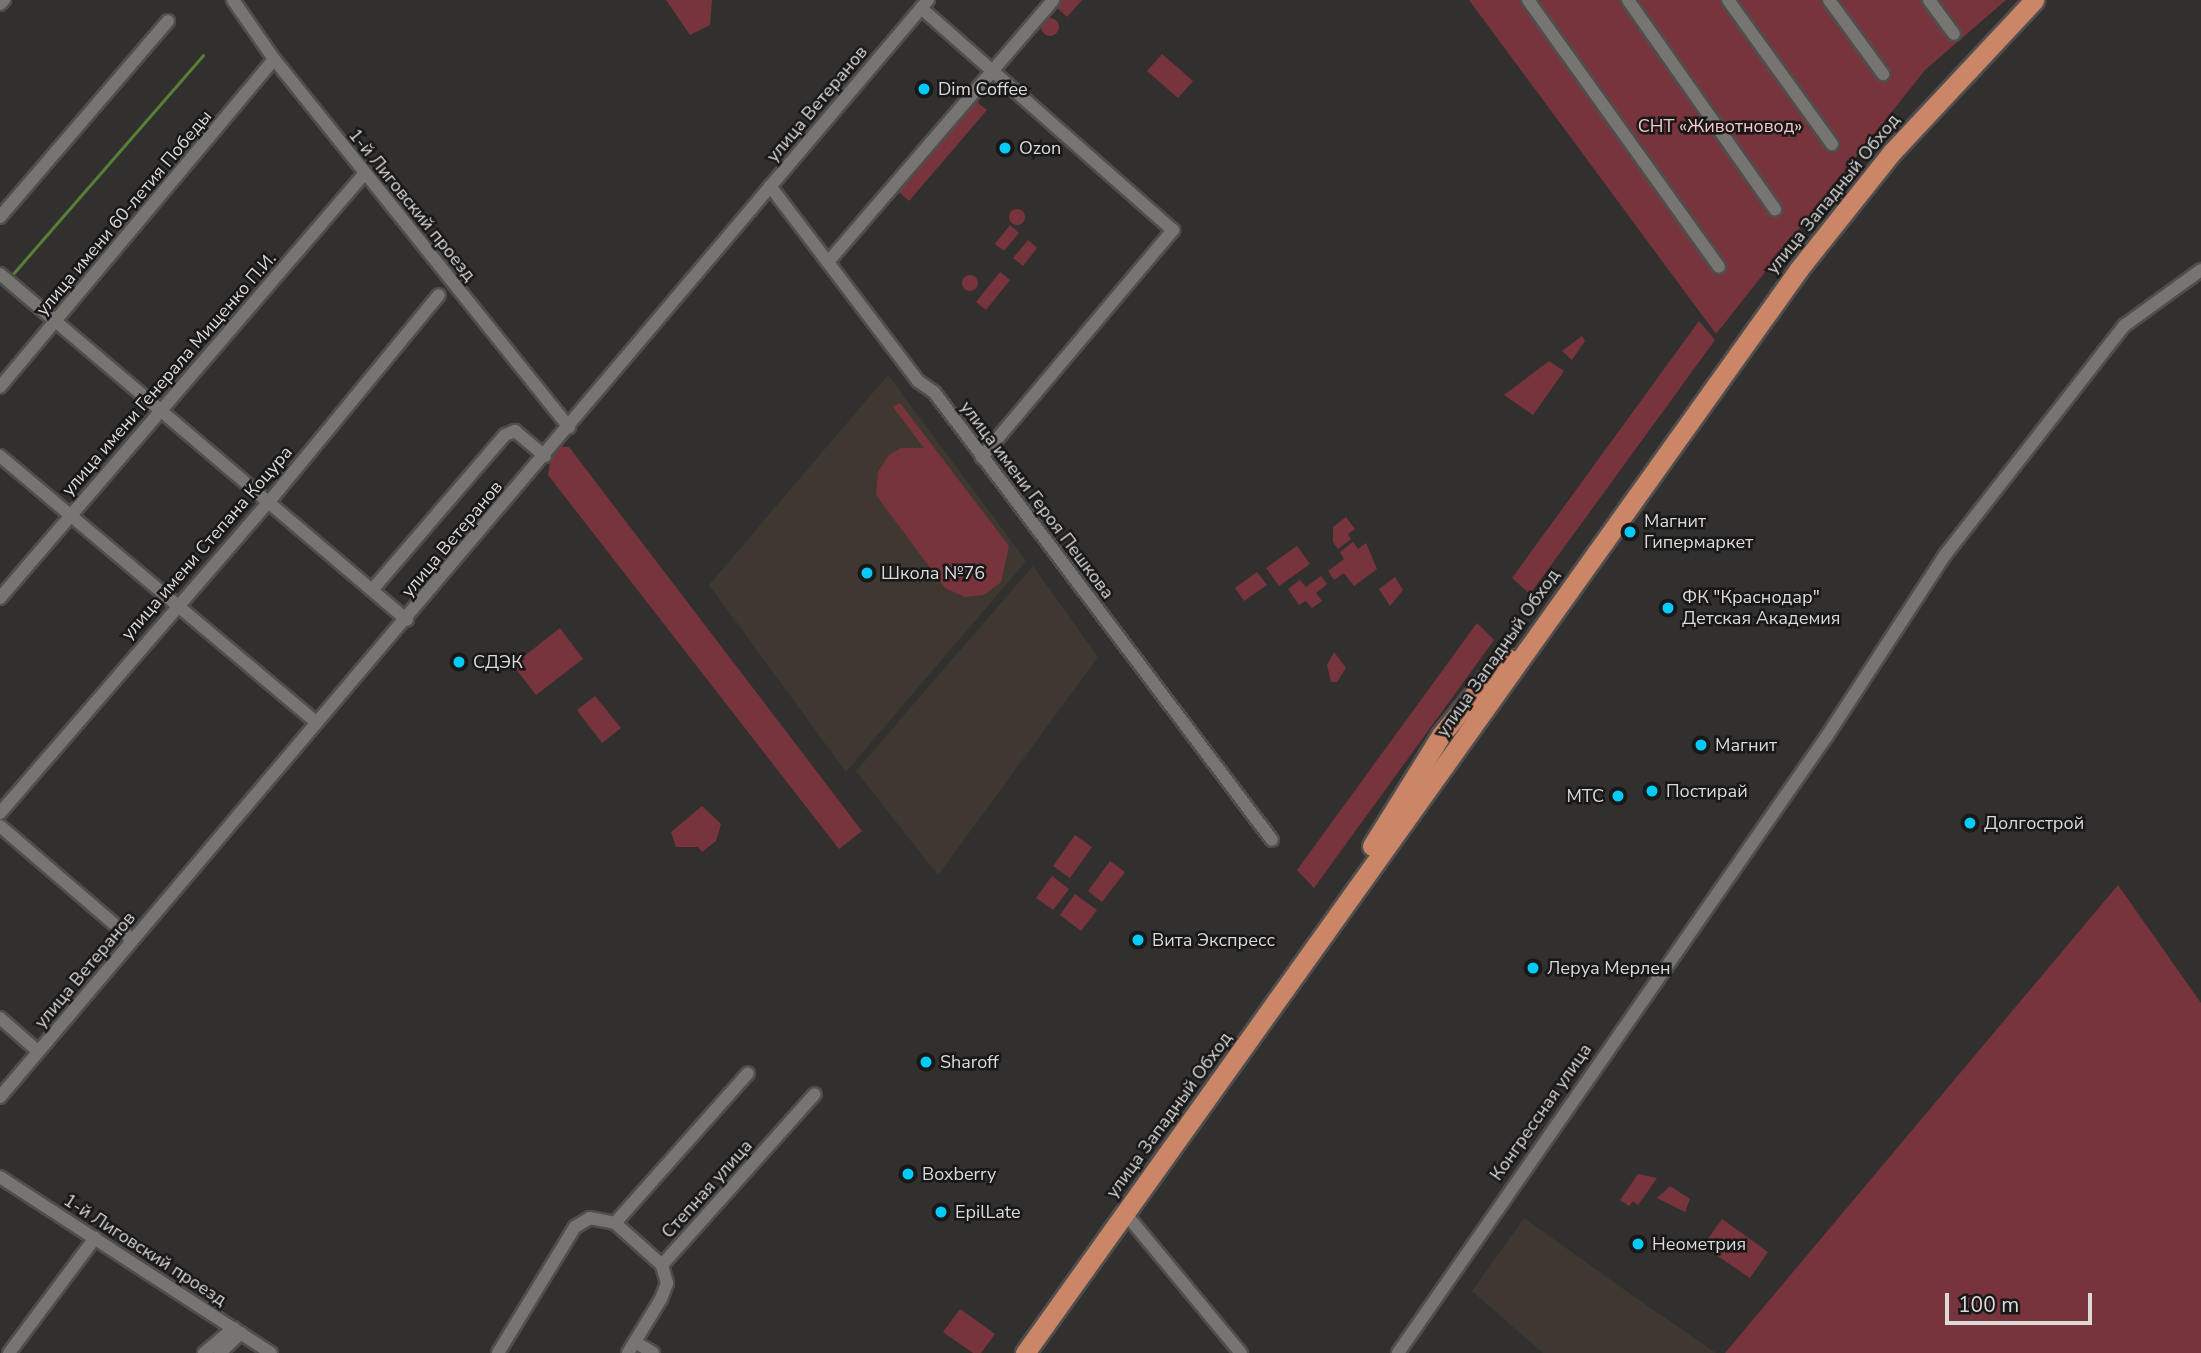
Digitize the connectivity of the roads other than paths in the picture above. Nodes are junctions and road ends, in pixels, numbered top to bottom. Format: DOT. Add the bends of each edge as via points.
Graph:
graph roads {
  1 [pos="4,0"];
  2 [pos="233,0"];
  3 [pos="1053,0"];
  4 [pos="1528,0"];
  5 [pos="1628,0"];
  6 [pos="1728,0"];
  7 [pos="1829,0"];
  8 [pos="1929,0"];
  9 [pos="2020,0"];
  10 [pos="2034,0"];
  11 [pos="924,3"];
  12 [pos="0,4"];
  13 [pos="168,21"];
  14 [pos="1954,34"];
  15 [pos="274,59"];
  16 [pos="992,69"];
  17 [pos="1883,74"];
  18 [pos="1832,144"];
  19 [pos="365,173"];
  20 [pos="770,186"];
  21 [pos="1775,209"];
  22 [pos="0,217"];
  23 [pos="828,262"];
  24 [pos="1720,267"];
  25 [pos="2201,271"];
  26 [pos="0,274"];
  27 [pos="439,295"];
  28 [pos="57,321"];
  29 [pos="0,387"];
  30 [pos="160,411"];
  31 [pos="568,425"];
  32 [pos="542,454"];
  33 [pos="0,456"];
  34 [pos="982,457"];
  35 [pos="268,503"];
  36 [pos="71,516"];
  37 [pos="372,590"];
  38 [pos="0,598"];
  39 [pos="175,606"];
  40 [pos="405,619"];
  41 [pos="316,722"];
  42 [pos="0,813"];
  43 [pos="0,826"];
  44 [pos="1272,840"];
  45 [pos="130,938"];
  46 [pos="0,1018"];
  47 [pos="33,1046"];
  48 [pos="748,1073"];
  49 [pos="0,1086"];
  50 [pos="815,1094"];
  51 [pos="0,1097"];
  52 [pos="0,1177"];
  53 [pos="1125,1213"];
  54 [pos="615,1223"];
  55 [pos="95,1238"];
  56 [pos="662,1265"];
  57 [pos="237,1331"];
  58 [pos="631,1347"];
  59 [pos="9,1353"];
  60 [pos="204,1353"];
  61 [pos="220,1353"];
  62 [pos="271,1353"];
  63 [pos="498,1353"];
  64 [pos="653,1353"];
  65 [pos="1016,1353"];
  66 [pos="1025,1353"];
  67 [pos="1241,1353"];
  68 [pos="1398,1353"];
  1 -- 12 [label="street"];
  2 -- 15 [label="street, 1-й Лиговский проезд"];
  3 -- 16 [label="street"];
  4 -- 24 [label="street"];
  5 -- 21 [label="street"];
  6 -- 18 [label="street"];
  7 -- 17 [label="street"];
  8 -- 14 [label="street"];
  9 -- 65 [label="highway, улица Западный Обход" via="1886,149 1794,266 1366,856"];
  10 -- 53 [label="highway, улица Западный Обход" via="1892,152 1664,453"];
  11 -- 16 [label="street"];
  11 -- 20 [label="street, улица Ветеранов"];
  11 -- 31 [label="street, улица Ветеранов"];
  13 -- 22 [label="street"];
  15 -- 19 [label="street, 1-й Лиговский проезд"];
  15 -- 28 [label="street, улица имени 60-летия Победы"];
  16 -- 23 [label="street"];
  16 -- 34 [label="street" via="1173,230"];
  19 -- 30 [label="street, улица имени Генерала Мищенко П.И."];
  19 -- 31 [label="street, 1-й Лиговский проезд"];
  20 -- 23 [label="street, улица имени Героя Пешкова"];
  20 -- 31 [label="street, улица Ветеранов"];
  23 -- 34 [label="street, улица имени Героя Пешкова"];
  25 -- 68 [label="street, Конгрессная улица" via="2125,325 1945,555 1717,894"];
  26 -- 28 [label="street"];
  27 -- 35 [label="street, улица имени Степана Коцура"];
  28 -- 29 [label="street, улица имени 60-летия Победы"];
  28 -- 30 [label="street"];
  30 -- 35 [label="street"];
  30 -- 36 [label="street, улица имени Генерала Мищенко П.И."];
  31 -- 32 [label="street, улица Ветеранов"];
  32 -- 37 [label="street" via="515,431 505,435"];
  32 -- 40 [label="street, улица Ветеранов"];
  33 -- 36 [label="street"];
  34 -- 44 [label="street, улица имени Героя Пешкова"];
  35 -- 37 [label="street"];
  35 -- 39 [label="street, улица имени Степана Коцура"];
  36 -- 38 [label="street, улица имени Генерала Мищенко П.И."];
  36 -- 39 [label="street"];
  37 -- 40 [label="street"];
  39 -- 41 [label="street"];
  39 -- 42 [label="street, улица имени Степана Коцура"];
  40 -- 41 [label="street, улица Ветеранов"];
  41 -- 45 [label="street, улица Ветеранов"];
  41 -- 51 [label="street, улица Ветеранов"];
  43 -- 45 [label="street"];
  45 -- 47 [label="street, улица Ветеранов"];
  46 -- 47 [label="street"];
  47 -- 49 [label="street, улица Ветеранов"];
  48 -- 54 [label="street"];
  50 -- 56 [label="street, Степная улица"];
  52 -- 55 [label="street, 1-й Лиговский проезд"];
  53 -- 66 [label="highway, улица Западный Обход"];
  53 -- 67 [label="street"];
  54 -- 56 [label="street"];
  54 -- 63 [label="street" via="590,1218 575,1227"];
  55 -- 57 [label="street, 1-й Лиговский проезд"];
  55 -- 59 [label="street"];
  56 -- 58 [label="street, Степная улица" via="667,1283 664,1291"];
  57 -- 60 [label="street"];
  57 -- 61 [label="street"];
  57 -- 62 [label="street, 1-й Лиговский проезд"];
  58 -- 64 [label="street"];
}
